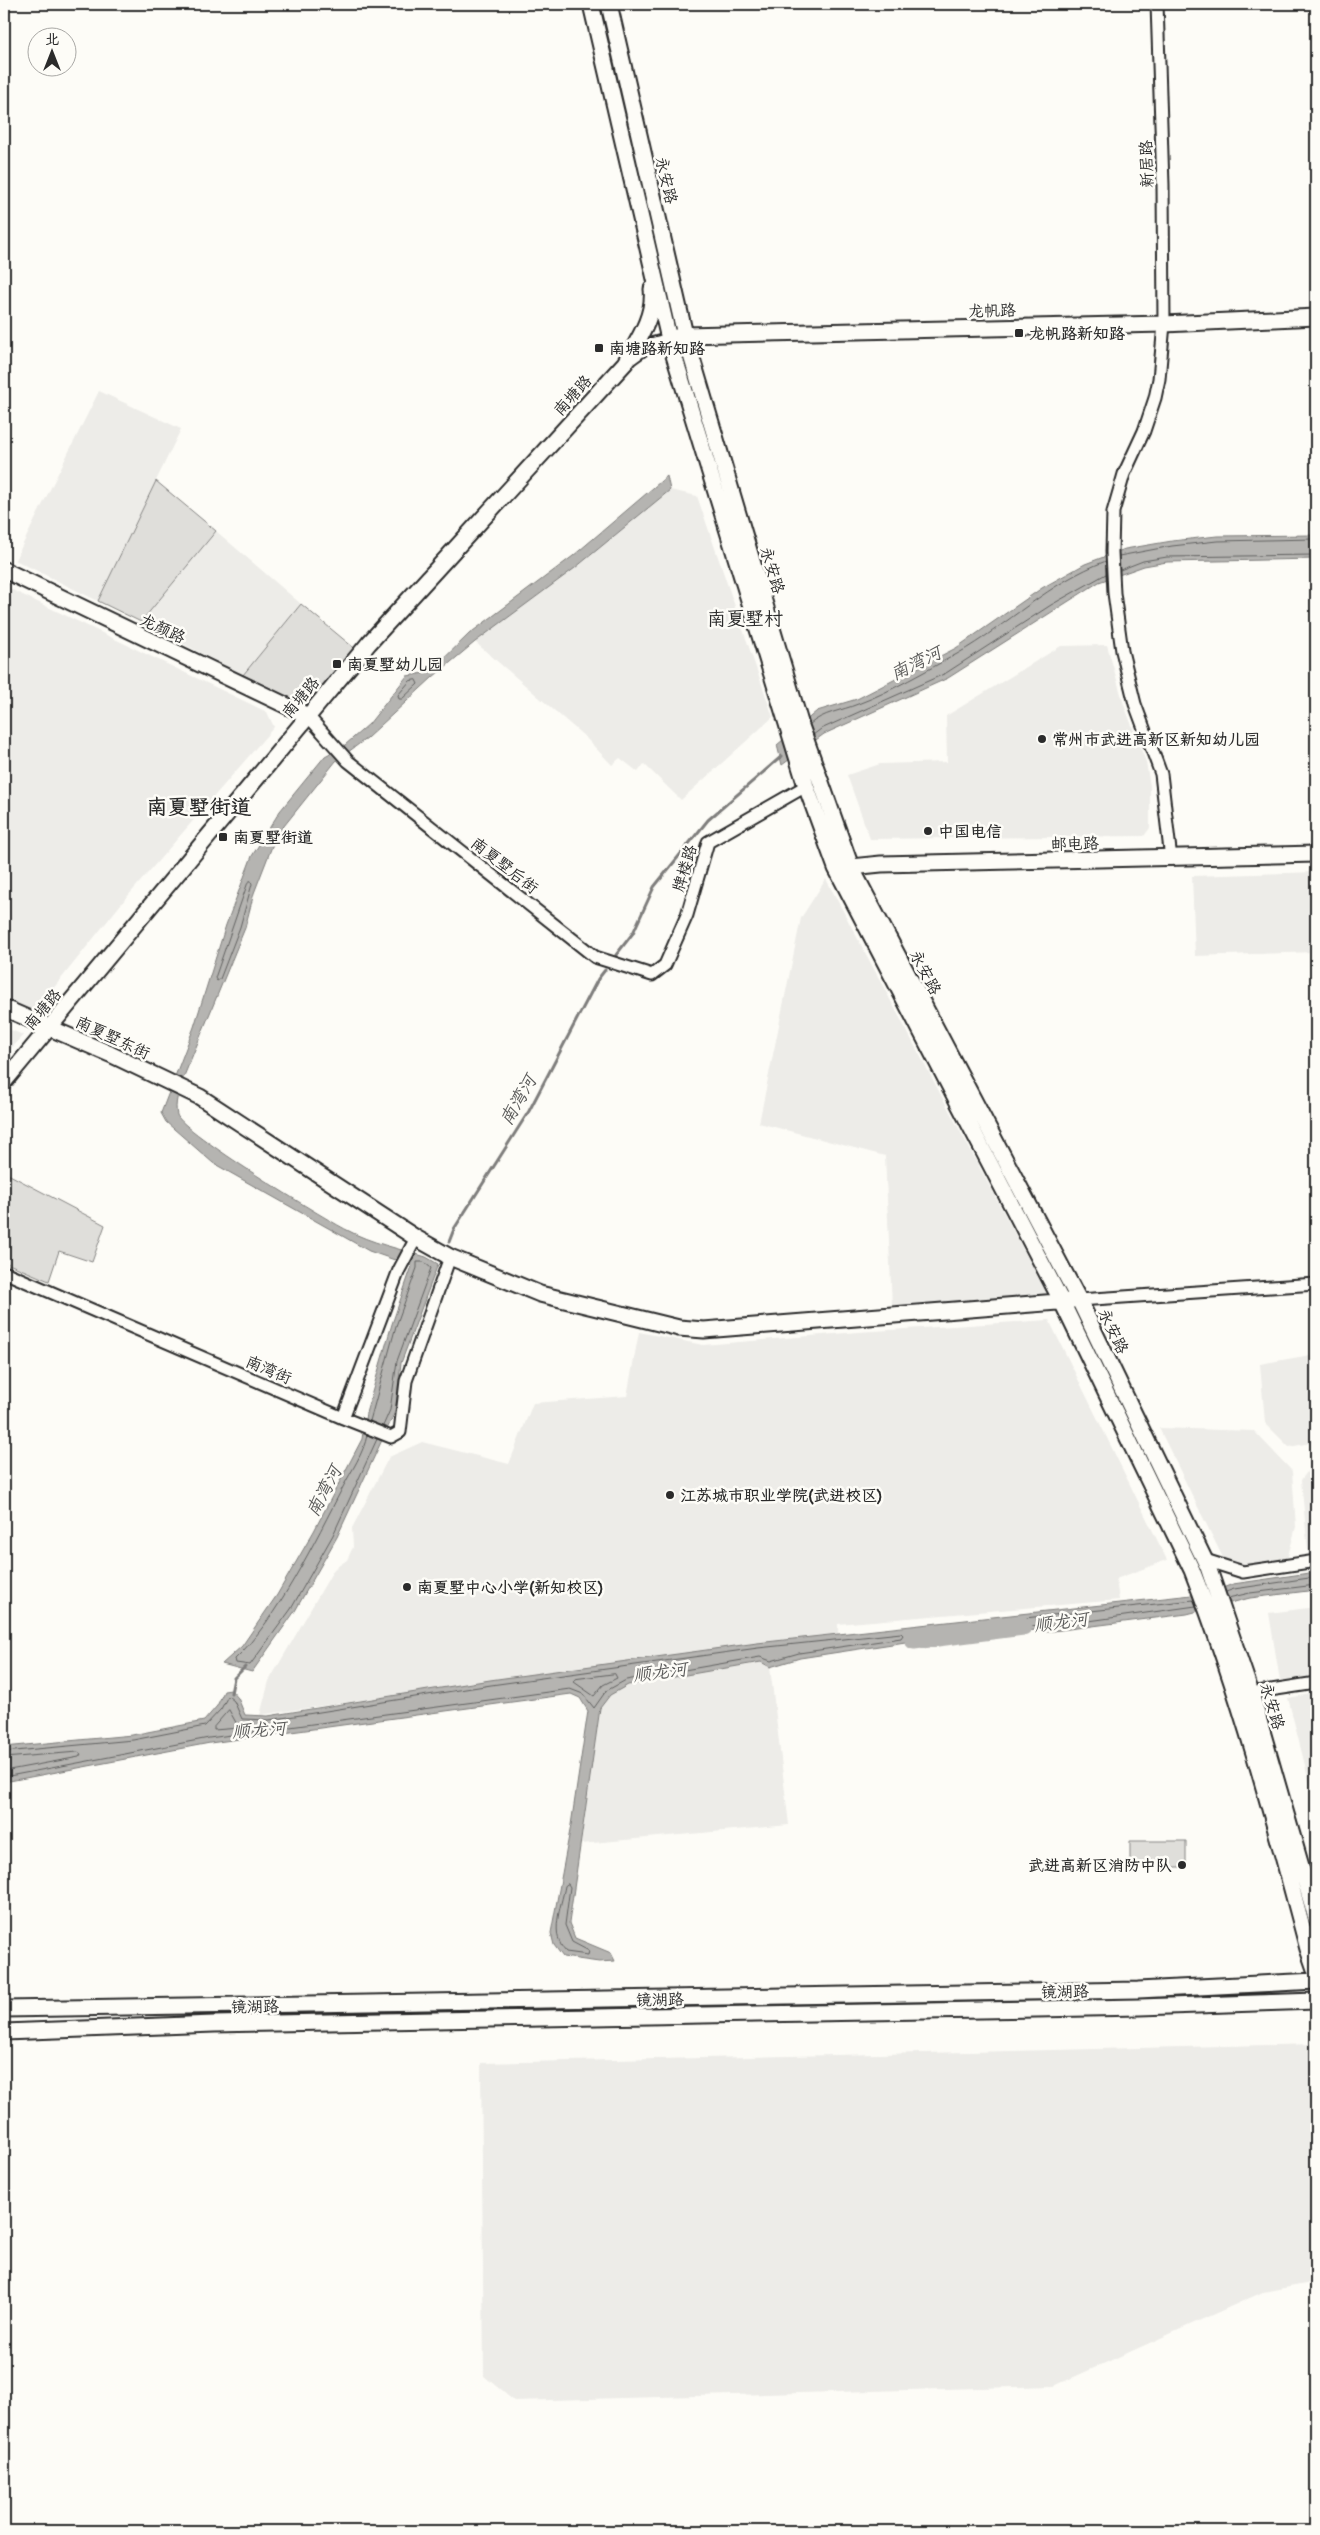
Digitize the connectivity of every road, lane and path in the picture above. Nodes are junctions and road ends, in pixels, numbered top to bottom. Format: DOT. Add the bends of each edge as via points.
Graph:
graph roads {
  1 [pos="591,4"];
  2 [pos="609,4"];
  3 [pos="1157,4"];
  4 [pos="651,263"];
  5 [pos="1316,317"];
  6 [pos="1164,324"];
  7 [pos="685,335"];
  8 [pos="669,339"];
  9 [pos="625,363"];
  10 [pos="4,570"];
  11 [pos="308,716"];
  12 [pos="797,730"];
  13 [pos="808,764"];
  14 [pos="806,786"];
  15 [pos="1316,854"];
  16 [pos="1171,859"];
  17 [pos="843,868"];
  18 [pos="652,975"];
  19 [pos="4,1008"];
  20 [pos="50,1027"];
  21 [pos="4,1082"];
  22 [pos="414,1242"];
  23 [pos="450,1257"];
  24 [pos="4,1272"];
  25 [pos="1316,1284"];
  26 [pos="1079,1300"];
  27 [pos="1062,1302"];
  28 [pos="343,1418"];
  29 [pos="1316,1561"];
  30 [pos="1206,1563"];
  31 [pos="1316,1683"];
  32 [pos="1251,1694"];
  33 [pos="1316,1918"];
  34 [pos="1316,1972"];
  35 [pos="1316,1981"];
  36 [pos="1316,2001"];
  37 [pos="4,2009"];
  38 [pos="4,2032"];
  1 -- 4 [label="street, 永安路"];
  2 -- 7 [label="street, 永安路"];
  3 -- 6 [label="street, 新居路"];
  4 -- 8 [label="street, 永安路"];
  4 -- 9 [label="street" via="653,300 643,332"];
  5 -- 6 [label="street, 龙帆路"];
  6 -- 7 [label="street, 龙帆路"];
  6 -- 16 [label="street, 新居路" via="1155,398 1124,474 1113,512 1112,552 1122,652 1135,704 1161,774"];
  7 -- 8 [label="street, 龙帆路"];
  7 -- 12 [label="street, 永安路"];
  8 -- 9 [label="street, 南塘路" via="651,344"];
  8 -- 12 [label="street, 永安路"];
  9 -- 11 [label="street, 南塘路" via="369,644"];
  10 -- 11 [label="street, 龙颜路"];
  11 -- 18 [label="street, 南夏墅后街" via="348,761 595,957"];
  11 -- 20 [label="street, 南塘路"];
  12 -- 13 [label="street, 永安路"];
  13 -- 14 [label="street, 永安路"];
  13 -- 17 [label="street, 永安路"];
  14 -- 17 [label="street, 永安路"];
  14 -- 18 [label="street, 牌楼路" via="708,842 687,915 665,965"];
  15 -- 16 [label="street, 邮电路"];
  16 -- 17 [label="street, 邮电路" via="881,864"];
  17 -- 26 [label="street, 永安路"];
  17 -- 27 [label="street, 永安路"];
  19 -- 20 [label="street, 南夏墅东街"];
  20 -- 21 [label="street, 南塘路"];
  20 -- 22 [label="street, 南夏墅东街" via="200,1097"];
  22 -- 23 [label="street, 南夏墅东街"];
  22 -- 28 [label="street" via="399,1270"];
  23 -- 27 [label="street, 南夏墅东街" via="540,1294 679,1328 704,1330"];
  23 -- 28 [label="street, 南湾街" via="406,1381 400,1432 391,1437"];
  24 -- 28 [label="street, 南湾街"];
  25 -- 26 [label="street"];
  26 -- 27 [label="street, 南夏墅东街"];
  26 -- 30 [label="street, 永安路"];
  27 -- 34 [label="street, 永安路" via="1192,1570 1268,1798"];
  29 -- 30 [label="street" via="1243,1572"];
  30 -- 32 [label="street, 永安路"];
  31 -- 32 [label="street"];
  32 -- 33 [label="street, 永安路"];
  35 -- 37 [label="street, 镜湖路" via="1138,1990"];
  36 -- 38 [label="street, 镜湖路" via="1140,2008 224,2024"];
}
